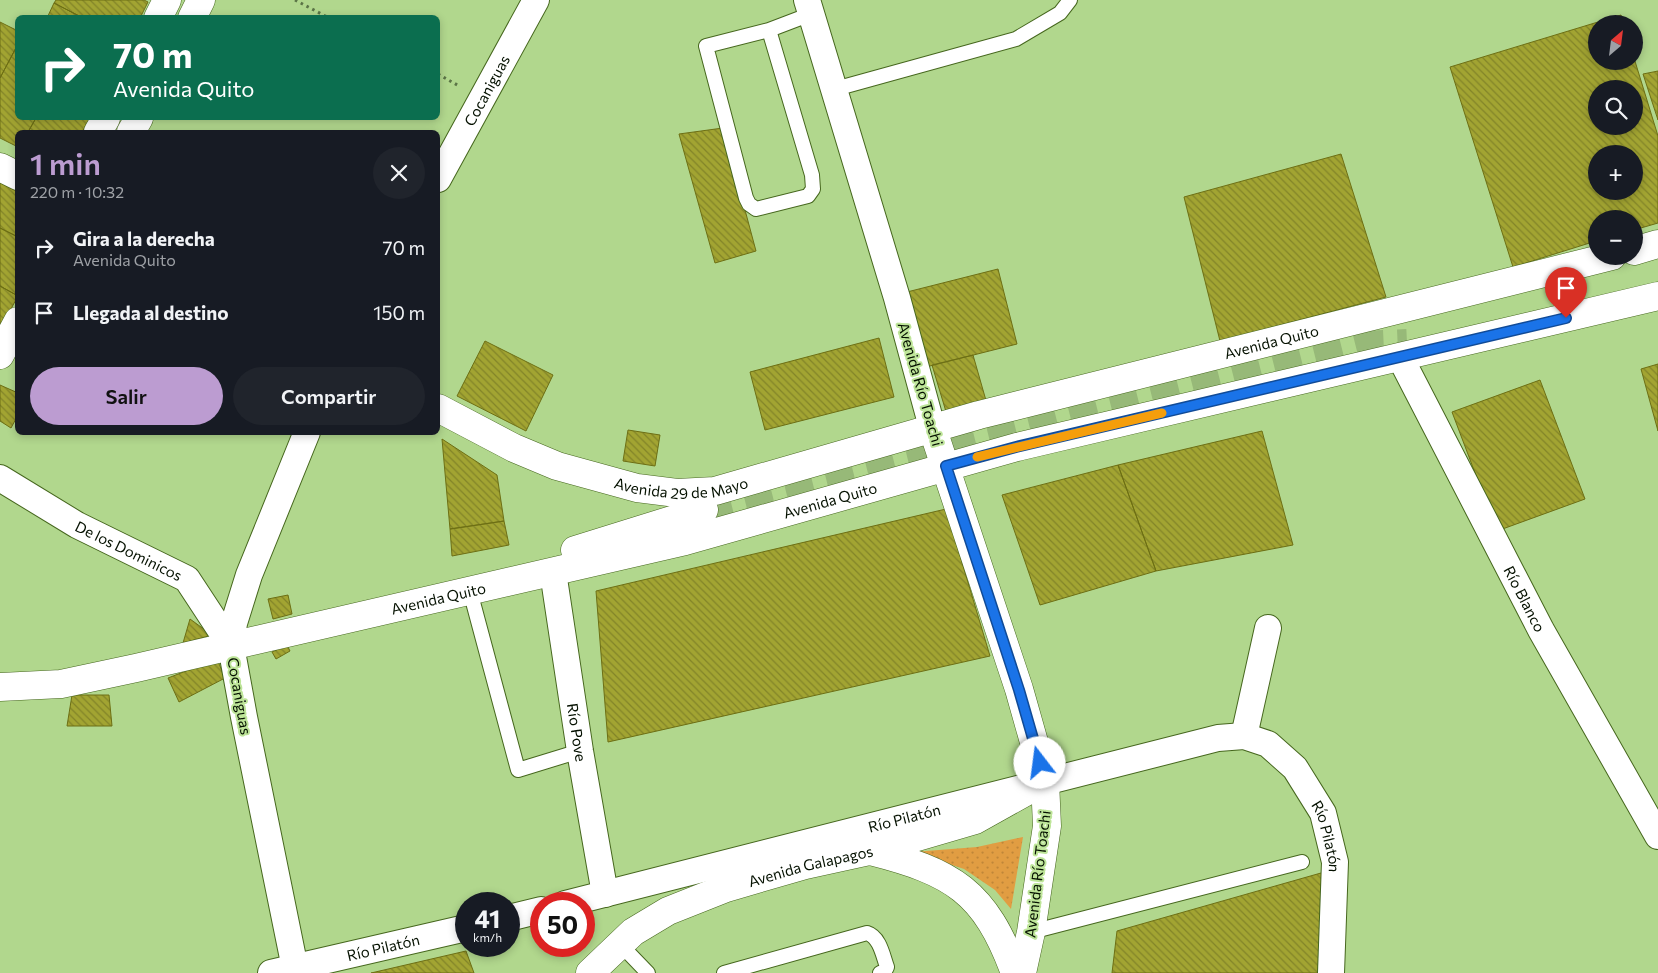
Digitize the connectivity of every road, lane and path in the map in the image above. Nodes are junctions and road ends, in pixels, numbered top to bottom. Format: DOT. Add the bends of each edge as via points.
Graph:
graph roads {
  1 [pos="166,0"];
  2 [pos="201,0"];
  3 [pos="295,0"];
  4 [pos="536,0"];
  5 [pos="1070,0"];
  6 [pos="809,7"];
  7 [pos="159,15"];
  8 [pos="194,15"];
  9 [pos="323,15"];
  10 [pos="769,30"];
  11 [pos="835,89"];
  12 [pos="0,167"];
  13 [pos="15,174"];
  14 [pos="440,175"];
  15 [pos="1658,244"];
  16 [pos="1643,248"];
  17 [pos="1588,262"];
  18 [pos="1551,271"];
  19 [pos="1658,296"];
  20 [pos="15,327"];
  21 [pos="1403,342"];
  22 [pos="0,355"];
  23 [pos="440,409"];
  24 [pos="932,427"];
  25 [pos="307,435"];
  26 [pos="514,448"];
  27 [pos="946,466"];
  28 [pos="0,478"];
  29 [pos="553,572"];
  30 [pos="464,593"];
  31 [pos="1268,628"];
  32 [pos="231,646"];
  33 [pos="0,687"];
  34 [pos="1244,736"];
  35 [pos="580,751"];
  36 [pos="1045,781"];
  37 [pos="1658,836"];
  38 [pos="869,851"];
  39 [pos="1302,862"];
  40 [pos="605,894"];
  41 [pos="595,896"];
  42 [pos="455,931"];
  43 [pos="1031,932"];
  44 [pos="620,944"];
  45 [pos="283,971"];
  46 [pos="590,973"];
  47 [pos="648,973"];
  48 [pos="724,973"];
  49 [pos="880,973"];
  50 [pos="1015,973"];
  51 [pos="1022,973"];
  52 [pos="1331,973"];
  1 -- 7 [label="main road"];
  2 -- 8 [label="main road"];
  3 -- 9 [label="path"];
  4 -- 14 [label="street, Cocaniguas"];
  5 -- 11 [label="lane" via="1060,13 1016,39"];
  6 -- 10 [label="lane"];
  6 -- 11 [label="street, Avenida Río Toachi"];
  10 -- 10 [label="lane" via="706,46 746,198 756,208 808,196 813,189 812,174"];
  11 -- 24 [label="street, Avenida Río Toachi"];
  12 -- 13 [label="main road"];
  15 -- 16 [label="main road"];
  17 -- 18 [label="main road, Avenida Quito"];
  18 -- 21 [label="main road" via="1517,295"];
  18 -- 24 [label="main road, Avenida Quito"];
  19 -- 21 [label="main road, Avenida Quito" via="1566,318"];
  20 -- 22 [label="main road"];
  21 -- 27 [label="main road, Avenida Quito"];
  21 -- 37 [label="street, Río Blanco" via="1541,630"];
  23 -- 26 [label="main road, Avenida 29 de Mayo"];
  24 -- 26 [label="main road, Avenida 29 de Mayo" via="715,491 677,493 637,488 598,478"];
  24 -- 27 [label="main road, Avenida Río Toachi"];
  25 -- 32 [label="street, Cocaniguas" via="249,575 234,623"];
  26 -- 30 [label="main road" via="557,478 582,488 610,496 701,510 494,575"];
  27 -- 29 [label="main road, Avenida Quito" via="684,541"];
  27 -- 36 [label="main road, Avenida Río Toachi"];
  28 -- 32 [label="street, De los Dominicos" via="78,525 188,579"];
  29 -- 30 [label="main road, Avenida Quito"];
  29 -- 35 [label="street, Río Pove"];
  30 -- 32 [label="main road, Avenida Quito"];
  30 -- 35 [label="lane" via="518,770"];
  31 -- 34 [label="street"];
  32 -- 33 [label="main road, Avenida Quito" via="61,684"];
  32 -- 45 [label="street, Cocaniguas"];
  34 -- 36 [label="street, Río Pilatón" via="1218,738"];
  34 -- 52 [label="street, Río Pilatón" via="1268,744 1295,768 1323,813 1335,862"];
  35 -- 40 [label="street, Río Pove"];
  36 -- 38 [label="main road, Avenida Galapagos" via="975,820"];
  36 -- 40 [label="street, Río Pilatón"];
  36 -- 43 [label="main road, Avenida Río Toachi" via="1047,826"];
  38 -- 44 [label="main road, Avenida Galapagos" via="805,865 710,894 668,911 633,932"];
  38 -- 50 [label="main road" via="920,865 968,893 991,919"];
  39 -- 43 [label="lane"];
  40 -- 41 [label="street, Río Pilatón"];
  42 -- 45 [label="street, Río Pilatón"];
  43 -- 51 [label="main road, Avenida Río Toachi"];
  44 -- 46 [label="main road, Avenida Galapagos"];
  44 -- 47 [label="lane"];
  48 -- 49 [label="lane" via="867,933 877,941 887,967"];
}
